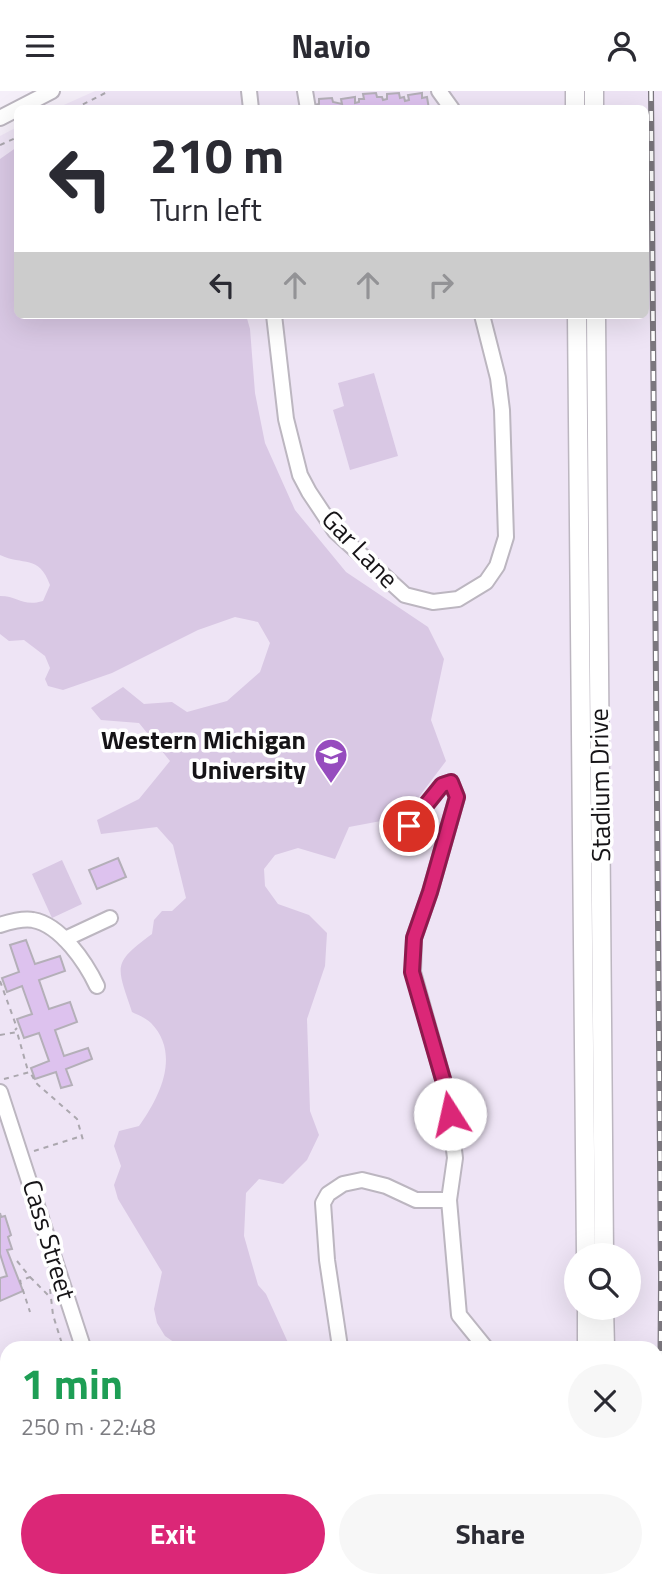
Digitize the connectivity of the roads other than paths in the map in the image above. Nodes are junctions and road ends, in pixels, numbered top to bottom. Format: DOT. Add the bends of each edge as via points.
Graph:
graph roads {
  1 [pos="51,91"];
  2 [pos="25,105"];
  3 [pos="274,319"];
  4 [pos="483,319"];
  5 [pos="577,319"];
  6 [pos="596,319"];
  7 [pos="409,826"];
  8 [pos="110,918"];
  9 [pos="0,925"];
  10 [pos="65,939"];
  11 [pos="97,986"];
  12 [pos="0,1092"];
  13 [pos="449,1200"];
  14 [pos="586,1243"];
  15 [pos="604,1243"];
  16 [pos="587,1320"];
  17 [pos="604,1320"];
  18 [pos="81,1341"];
  19 [pos="339,1341"];
  20 [pos="480,1341"];
  21 [pos="587,1341"];
  22 [pos="605,1341"];
  1 -- 2 [label="street"];
  3 -- 4 [label="street, Gar Lane" via="285,419 309,492 335,531 405,595 433,602 458,599 486,582 497,566 506,537 502,410"];
  5 -- 14 [label="main road, Stadium Drive"];
  6 -- 15 [label="main road, Stadium Drive"];
  7 -- 13 [label="street" via="442,785 451,782 457,797 414,938 412,972 447,1093 455,1158"];
  8 -- 10 [label="street"];
  9 -- 10 [label="street" via="33,919"];
  10 -- 11 [label="street"];
  12 -- 18 [label="street, Cass Street"];
  13 -- 19 [label="street" via="416,1200 362,1181 343,1184 328,1194 323,1203 326,1249"];
  13 -- 20 [label="street" via="459,1315"];
  16 -- 21 [label="main road"];
  17 -- 22 [label="main road"];
}
